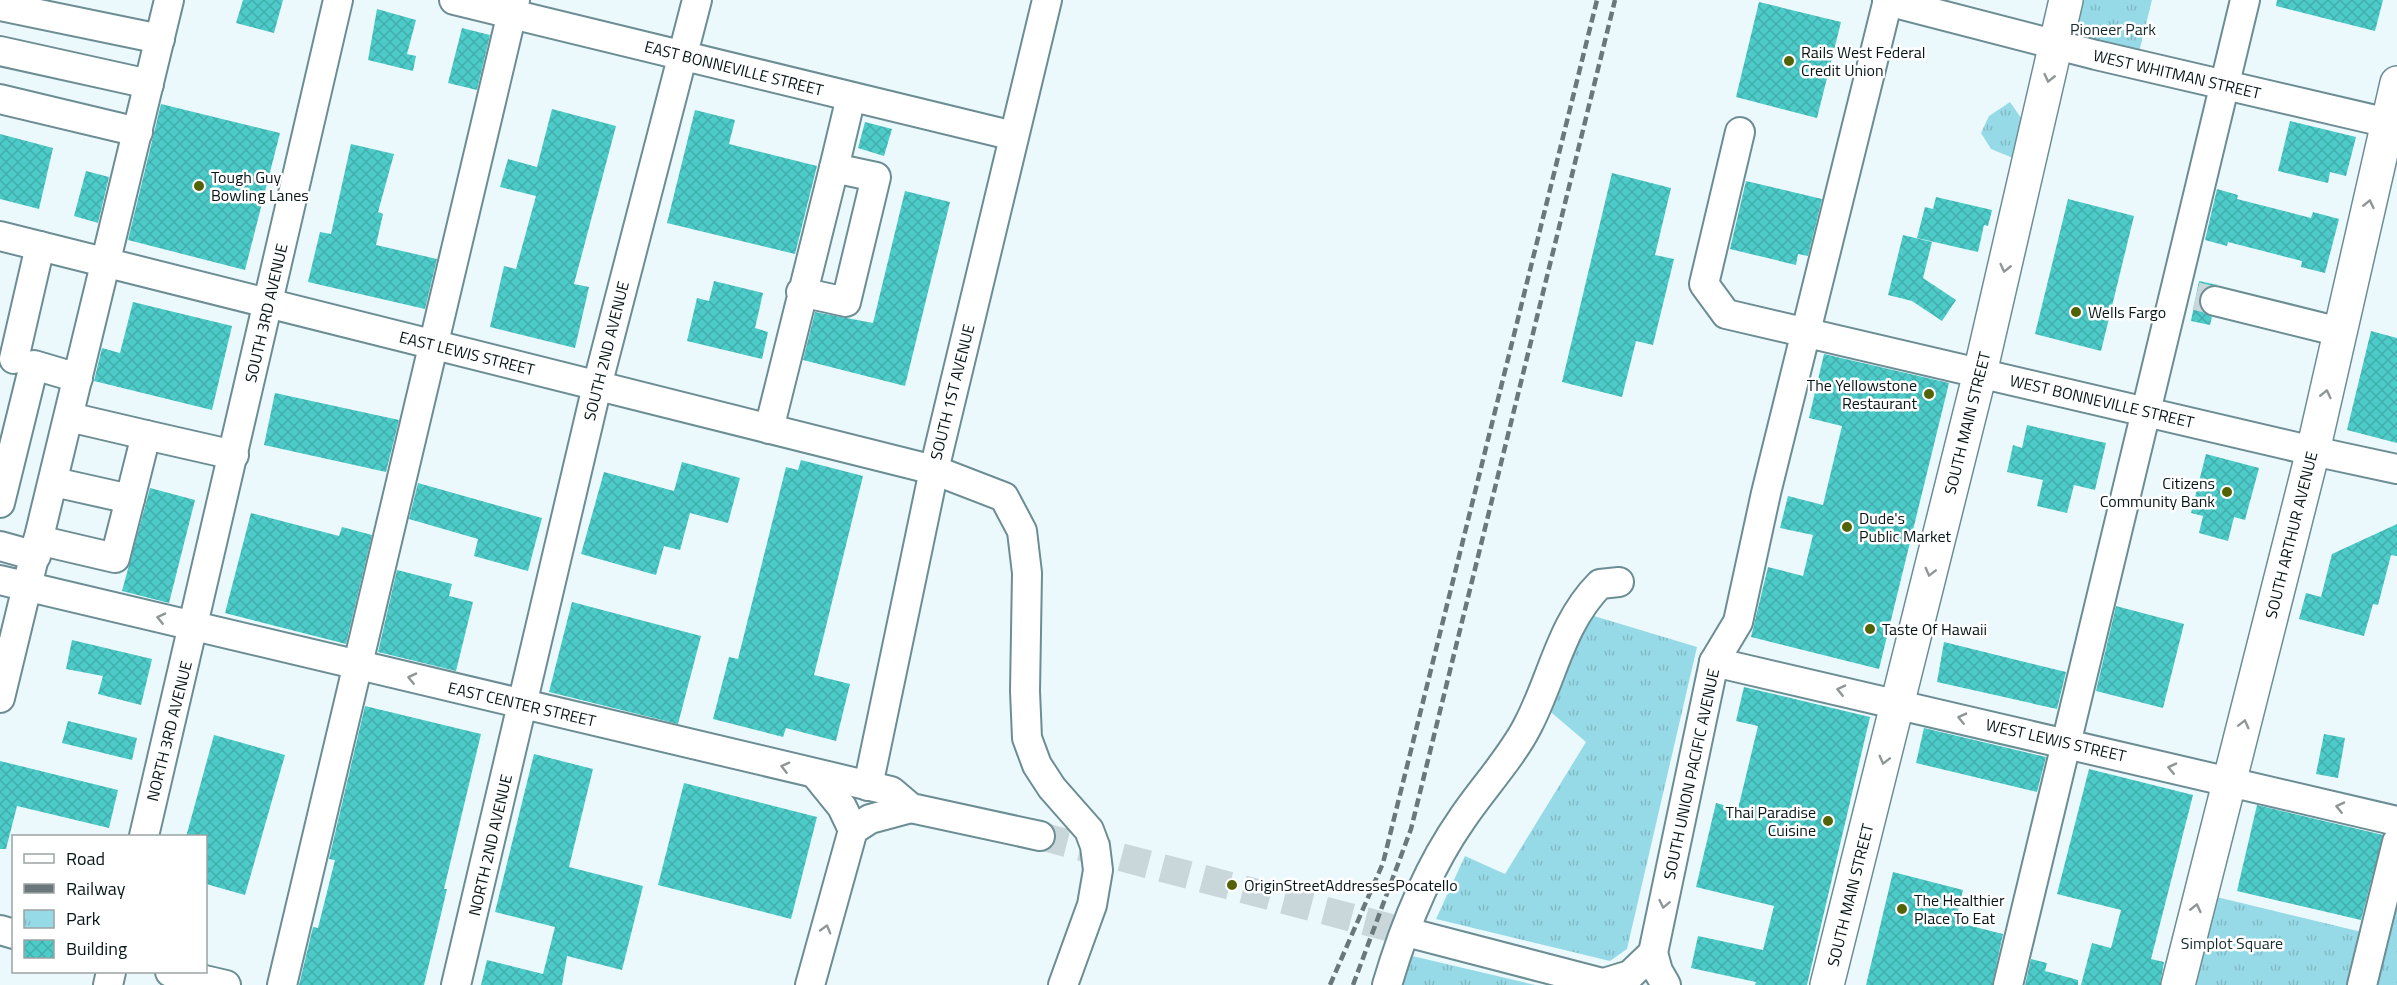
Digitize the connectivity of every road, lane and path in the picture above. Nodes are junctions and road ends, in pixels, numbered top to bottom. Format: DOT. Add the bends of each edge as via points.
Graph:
graph roads {
  1 [pos="170,0"];
  2 [pos="338,0"];
  3 [pos="454,0"];
  4 [pos="697,0"];
  5 [pos="1047,0"];
  6 [pos="2066,0"];
  7 [pos="2245,0"];
  8 [pos="1887,1"];
  9 [pos="0,6"];
  10 [pos="514,7"];
  11 [pos="160,39"];
  12 [pos="2057,44"];
  13 [pos="0,51"];
  14 [pos="683,56"];
  15 [pos="2397,83"];
  16 [pos="149,84"];
  17 [pos="2224,85"];
  18 [pos="851,96"];
  19 [pos="0,99"];
  20 [pos="2392,124"];
  21 [pos="138,132"];
  22 [pos="1740,132"];
  23 [pos="1014,136"];
  24 [pos="834,168"];
  25 [pos="0,236"];
  26 [pos="40,246"];
  27 [pos="107,263"];
  28 [pos="801,292"];
  29 [pos="2195,296"];
  30 [pos="268,303"];
  31 [pos="1806,332"];
  32 [pos="2340,332"];
  33 [pos="434,345"];
  34 [pos="16,360"];
  35 [pos="1980,373"];
  36 [pos="78,378"];
  37 [pos="597,386"];
  38 [pos="2146,412"];
  39 [pos="69,417"];
  40 [pos="769,429"];
  41 [pos="146,435"];
  42 [pos="2313,452"];
  43 [pos="234,455"];
  44 [pos="2397,469"];
  45 [pos="934,470"];
  46 [pos="54,482"];
  47 [pos="130,499"];
  48 [pos="0,503"];
  49 [pos="0,546"];
  50 [pos="37,548"];
  51 [pos="0,580"];
  52 [pos="1619,582"];
  53 [pos="27,586"];
  54 [pos="194,626"];
  55 [pos="1714,662"];
  56 [pos="358,665"];
  57 [pos="0,698"];
  58 [pos="523,704"];
  59 [pos="1898,704"];
  60 [pos="2067,743"];
  61 [pos="816,775"];
  62 [pos="2229,781"];
  63 [pos="868,786"];
  64 [pos="911,808"];
  65 [pos="2397,821"];
  66 [pos="854,830"];
  67 [pos="144,835"];
  68 [pos="1040,836"];
  69 [pos="2397,842"];
  70 [pos="1414,934"];
  71 [pos="1653,953"];
  72 [pos="174,973"];
  73 [pos="1607,984"];
  74 [pos="226,985"];
  75 [pos="282,985"];
  76 [pos="456,985"];
  77 [pos="810,985"];
  78 [pos="1063,985"];
  79 [pos="1387,985"];
  80 [pos="1666,985"];
  81 [pos="1827,985"];
  82 [pos="2008,985"];
  83 [pos="2178,985"];
  84 [pos="2362,985"];
  1 -- 11 [label="street"];
  2 -- 30 [label="street, SOUTH 3RD AVENUE"];
  3 -- 10 [label="street, EAST BONNEVILLE STREET"];
  4 -- 14 [label="street, SOUTH 2ND AVENUE"];
  5 -- 23 [label="street, SOUTH 1ST AVENUE"];
  6 -- 12 [label="main road, SOUTH MAIN STREET"];
  7 -- 17 [label="street"];
  8 -- 12 [label="street, WEST WHITMAN STREET"];
  8 -- 31 [label="street, SOUTH UNION PACIFIC AVENUE"];
  9 -- 11 [label="street"];
  10 -- 14 [label="street, EAST BONNEVILLE STREET"];
  10 -- 33 [label="street"];
  11 -- 16 [label="street"];
  12 -- 17 [label="street, WEST WHITMAN STREET"];
  12 -- 35 [label="main road, SOUTH MAIN STREET, one-way"];
  13 -- 16 [label="street"];
  14 -- 18 [label="street, EAST BONNEVILLE STREET"];
  14 -- 37 [label="street, SOUTH 2ND AVENUE"];
  15 -- 20 [label="main road, SOUTH ARTHUR AVENUE"];
  16 -- 21 [label="street"];
  17 -- 20 [label="street, WEST WHITMAN STREET"];
  17 -- 29 [label="street"];
  18 -- 23 [label="street, EAST BONNEVILLE STREET"];
  18 -- 24 [label="street"];
  19 -- 21 [label="street"];
  32 -- 20 [label="main road, SOUTH ARTHUR AVENUE, one-way"];
  21 -- 27 [label="street"];
  22 -- 31 [label="street, WEST BONNEVILLE STREET" via="1704,284 1726,314"];
  23 -- 45 [label="street, SOUTH 1ST AVENUE"];
  24 -- 28 [label="street"];
  24 -- 28 [label="street" via="876,177 846,302"];
  25 -- 26 [label="street, EAST LEWIS STREET"];
  26 -- 27 [label="street, EAST LEWIS STREET"];
  26 -- 34 [label="street"];
  27 -- 30 [label="street, EAST LEWIS STREET"];
  27 -- 36 [label="street"];
  28 -- 40 [label="street"];
  29 -- 32 [label="street"];
  29 -- 38 [label="street"];
  30 -- 33 [label="street, EAST LEWIS STREET"];
  30 -- 43 [label="street, SOUTH 3RD AVENUE"];
  31 -- 35 [label="street, WEST BONNEVILLE STREET"];
  31 -- 55 [label="street, SOUTH UNION PACIFIC AVENUE" via="1738,622"];
  42 -- 32 [label="main road, SOUTH ARTHUR AVENUE, one-way"];
  33 -- 37 [label="street, EAST LEWIS STREET"];
  33 -- 56 [label="street"];
  34 -- 36 [label="street"];
  34 -- 48 [label="street"];
  35 -- 38 [label="street, WEST BONNEVILLE STREET"];
  35 -- 59 [label="main road, SOUTH MAIN STREET, one-way"];
  36 -- 39 [label="street"];
  37 -- 40 [label="street, EAST LEWIS STREET"];
  37 -- 58 [label="street, SOUTH 2ND AVENUE"];
  38 -- 42 [label="street, WEST BONNEVILLE STREET"];
  38 -- 60 [label="street"];
  39 -- 41 [label="street"];
  39 -- 46 [label="street"];
  40 -- 45 [label="street, EAST LEWIS STREET"];
  41 -- 43 [label="street"];
  41 -- 47 [label="street"];
  42 -- 44 [label="street, WEST BONNEVILLE STREET"];
  62 -- 42 [label="main road, SOUTH ARTHUR AVENUE, one-way"];
  43 -- 54 [label="street, SOUTH 3RD AVENUE"];
  45 -- 63 [label="street, SOUTH 1ST AVENUE"];
  45 -- 78 [label="street, EAST LEWIS STREET" via="1004,497 1022,531 1027,573 1027,738 1037,765 1052,788 1089,830 1096,858 1092,905"];
  46 -- 47 [label="street"];
  46 -- 50 [label="street"];
  47 -- 50 [label="street" via="115,558"];
  49 -- 50 [label="street"];
  50 -- 53 [label="street"];
  51 -- 53 [label="street, EAST CENTER STREET"];
  52 -- 79 [label="street" via="1600,584 1585,599 1570,625 1528,726 1460,821 1420,893"];
  54 -- 53 [label="street, EAST CENTER STREET, one-way"];
  53 -- 57 [label="street"];
  54 -- 56 [label="street, EAST CENTER STREET"];
  54 -- 67 [label="street, NORTH 3RD AVENUE"];
  59 -- 55 [label="street, WEST LEWIS STREET, one-way"];
  55 -- 71 [label="street, SOUTH UNION PACIFIC AVENUE, one-way"];
  58 -- 56 [label="street, EAST CENTER STREET, one-way"];
  56 -- 75 [label="street"];
  61 -- 58 [label="street, EAST CENTER STREET, one-way"];
  58 -- 76 [label="street, NORTH 2ND AVENUE"];
  60 -- 59 [label="street, WEST LEWIS STREET, one-way"];
  59 -- 81 [label="main road, SOUTH MAIN STREET, one-way"];
  62 -- 60 [label="street, WEST LEWIS STREET, one-way"];
  60 -- 82 [label="street"];
  61 -- 63 [label="street, EAST CENTER STREET"];
  61 -- 66 [label="street" via="842,807"];
  65 -- 62 [label="street, WEST LEWIS STREET, one-way"];
  83 -- 62 [label="main road, SOUTH ARTHUR AVENUE, one-way"];
  63 -- 64 [label="street, EAST CENTER STREET" via="891,791"];
  64 -- 66 [label="street" via="870,819"];
  64 -- 68 [label="street, EAST CENTER STREET"];
  77 -- 66 [label="street, one-way"];
  69 -- 84 [label="street"];
  70 -- 73 [label="street"];
  71 -- 73 [label="street" via="1630,975"];
  71 -- 80 [label="street"];
  72 -- 74 [label="street"];
}
